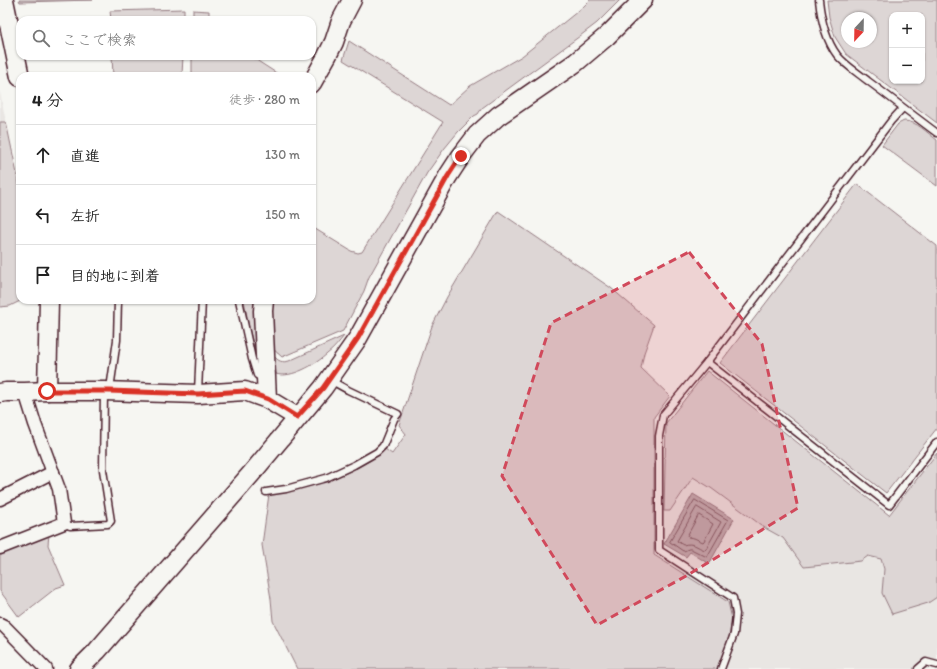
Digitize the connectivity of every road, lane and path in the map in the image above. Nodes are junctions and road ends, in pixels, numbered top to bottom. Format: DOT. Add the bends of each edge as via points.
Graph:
graph roads {
  1 [pos="4,0"];
  2 [pos="352,0"];
  3 [pos="643,0"];
  4 [pos="818,0"];
  5 [pos="16,58"];
  6 [pos="16,60"];
  7 [pos="19,72"];
  8 [pos="316,76"];
  9 [pos="903,108"];
  10 [pos="937,133"];
  11 [pos="49,304"];
  12 [pos="118,304"];
  13 [pos="202,304"];
  14 [pos="240,304"];
  15 [pos="264,304"];
  16 [pos="707,362"];
  17 [pos="329,380"];
  18 [pos="267,390"];
  19 [pos="47,391"];
  20 [pos="107,391"];
  21 [pos="25,392"];
  22 [pos="0,393"];
  23 [pos="198,394"];
  24 [pos="297,417"];
  25 [pos="937,442"];
  26 [pos="53,472"];
  27 [pos="266,492"];
  28 [pos="0,499"];
  29 [pos="64,523"];
  30 [pos="0,548"];
  31 [pos="0,624"];
  32 [pos="937,665"];
  33 [pos="46,669"];
  34 [pos="79,669"];
  35 [pos="721,669"];
  36 [pos="918,669"];
  1 -- 5 [label="street"];
  2 -- 8 [label="street"];
  3 -- 17 [label="street" via="591,50 498,116 477,136 448,176 358,338"];
  4 -- 9 [label="lane" via="826,36 837,55"];
  6 -- 7 [label="street"];
  9 -- 10 [label="lane"];
  9 -- 16 [label="lane"];
  11 -- 19 [label="street"];
  12 -- 20 [label="lane" via="117,340"];
  13 -- 23 [label="lane"];
  14 -- 18 [label="lane" via="252,360 257,375"];
  15 -- 18 [label="street"];
  16 -- 25 [label="lane" via="889,505"];
  16 -- 35 [label="lane" via="663,415 659,436 659,550 733,598 736,614 734,634"];
  17 -- 24 [label="street"];
  17 -- 27 [label="lane" via="398,414 383,446 378,452 326,478"];
  18 -- 23 [label="street"];
  18 -- 24 [label="street"];
  19 -- 20 [label="street"];
  19 -- 21 [label="street"];
  20 -- 23 [label="street"];
  20 -- 29 [label="lane" via="103,423 103,470 111,521 108,524 70,526"];
  21 -- 22 [label="street"];
  21 -- 26 [label="street"];
  24 -- 34 [label="street" via="205,527"];
  26 -- 28 [label="street"];
  26 -- 29 [label="street" via="59,489"];
  29 -- 30 [label="street"];
  31 -- 33 [label="street"];
  32 -- 36 [label="lane" via="926,662"];
}
